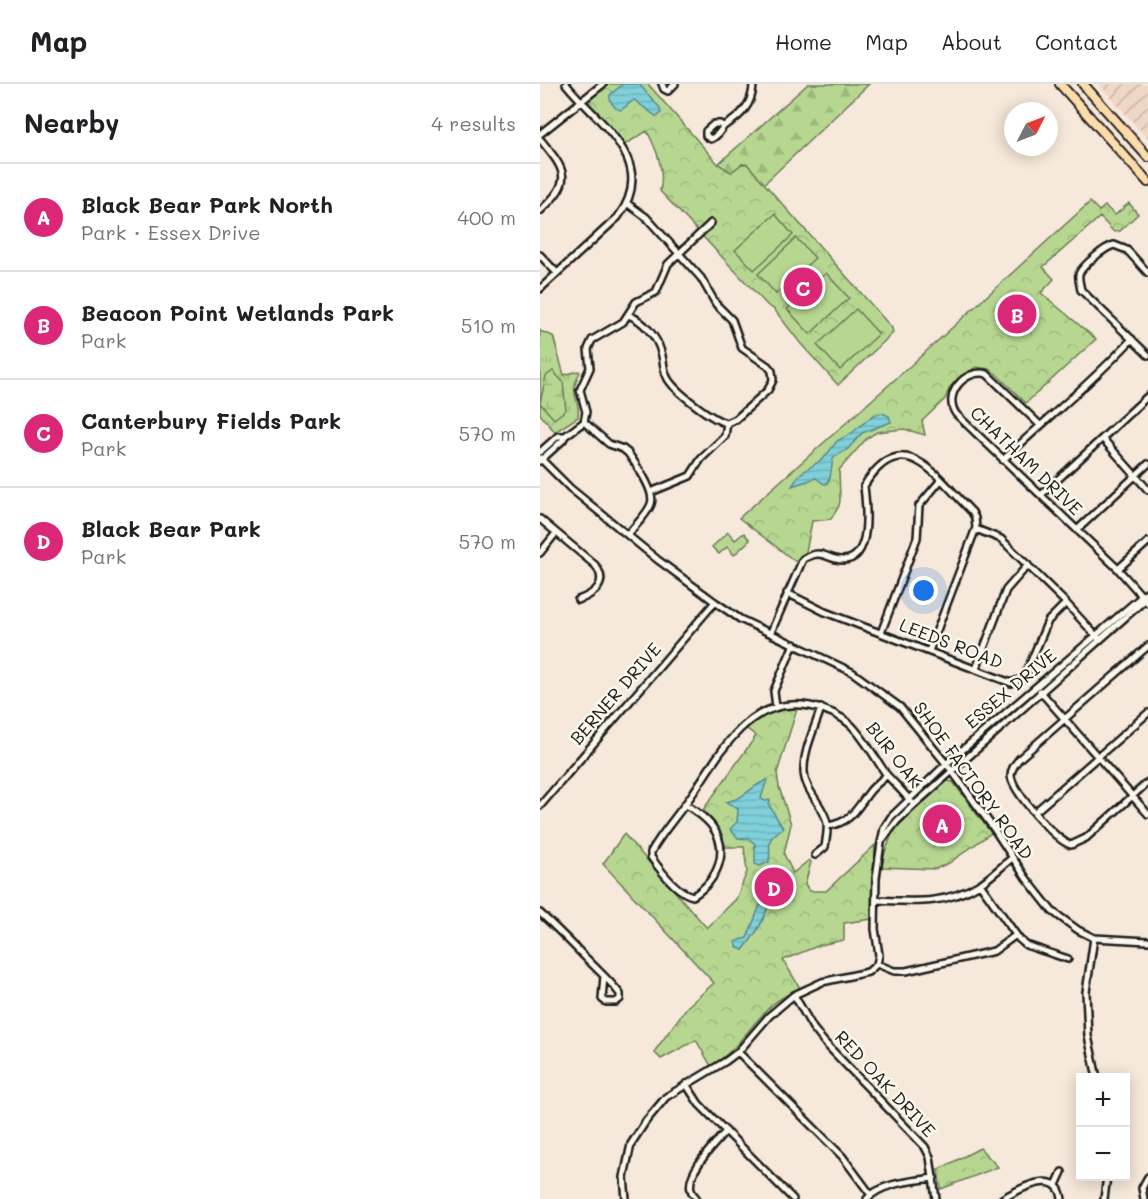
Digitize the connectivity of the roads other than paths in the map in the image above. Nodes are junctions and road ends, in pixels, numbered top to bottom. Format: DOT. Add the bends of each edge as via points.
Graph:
graph roads {
  1 [pos="566,84"];
  2 [pos="603,84"];
  3 [pos="662,84"];
  4 [pos="675,84"];
  5 [pos="753,84"];
  6 [pos="1060,84"];
  7 [pos="1083,84"];
  8 [pos="581,101"];
  9 [pos="723,127"];
  10 [pos="540,137"];
  11 [pos="1148,157"];
  12 [pos="1148,182"];
  13 [pos="628,204"];
  14 [pos="540,211"];
  15 [pos="711,224"];
  16 [pos="679,253"];
  17 [pos="540,255"];
  18 [pos="557,273"];
  19 [pos="1148,273"];
  20 [pos="540,289"];
  21 [pos="628,315"];
  22 [pos="1132,339"];
  23 [pos="1148,355"];
  24 [pos="1148,396"];
  25 [pos="584,422"];
  26 [pos="727,423"];
  27 [pos="1040,425"];
  28 [pos="565,436"];
  29 [pos="1103,439"];
  30 [pos="540,452"];
  31 [pos="540,460"];
  32 [pos="1003,460"];
  33 [pos="1148,464"];
  34 [pos="1136,476"];
  35 [pos="940,481"];
  36 [pos="1148,490"];
  37 [pos="651,492"];
  38 [pos="1041,495"];
  39 [pos="540,519"];
  40 [pos="976,529"];
  41 [pos="1077,530"];
  42 [pos="556,533"];
  43 [pos="628,535"];
  44 [pos="1148,542"];
  45 [pos="540,553"];
  46 [pos="1028,565"];
  47 [pos="1118,569"];
  48 [pos="1148,591"];
  49 [pos="787,593"];
  50 [pos="1146,599"];
  51 [pos="578,600"];
  52 [pos="715,602"];
  53 [pos="1066,603"];
  54 [pos="771,632"];
  55 [pos="881,633"];
  56 [pos="1098,638"];
  57 [pos="794,644"];
  58 [pos="1148,646"];
  59 [pos="929,651"];
  60 [pos="976,669"];
  61 [pos="1039,689"];
  62 [pos="776,707"];
  63 [pos="822,708"];
  64 [pos="1148,713"];
  65 [pos="1065,719"];
  66 [pos="1098,757"];
  67 [pos="946,764"];
  68 [pos="952,771"];
  69 [pos="887,775"];
  70 [pos="1148,783"];
  71 [pos="1133,796"];
  72 [pos="908,798"];
  73 [pos="685,804"];
  74 [pos="914,805"];
  75 [pos="540,806"];
  76 [pos="1035,812"];
  77 [pos="1148,814"];
  78 [pos="828,826"];
  79 [pos="881,843"];
  80 [pos="815,855"];
  81 [pos="1012,858"];
  82 [pos="980,884"];
  83 [pos="876,900"];
  84 [pos="540,912"];
  85 [pos="1016,935"];
  86 [pos="1094,938"];
  87 [pos="1148,941"];
  88 [pos="1068,959"];
  89 [pos="877,964"];
  90 [pos="604,976"];
  91 [pos="794,995"];
  92 [pos="738,1052"];
  93 [pos="1096,1073"];
  94 [pos="686,1084"];
  95 [pos="726,1131"];
  96 [pos="1062,1172"];
  97 [pos="1148,1177"];
  98 [pos="934,1178"];
  99 [pos="1106,1181"];
  100 [pos="1056,1185"];
  101 [pos="869,1197"];
  102 [pos="626,1199"];
  103 [pos="696,1199"];
  104 [pos="793,1199"];
  105 [pos="936,1199"];
  106 [pos="1002,1199"];
  107 [pos="1062,1199"];
  108 [pos="1104,1199"];
  109 [pos="1144,1199"];
  1 -- 8 [label="street"];
  2 -- 8 [label="street"];
  3 -- 4 [label="street" via="668,91"];
  5 -- 9 [label="street" via="745,108"];
  6 -- 12 [label="highway"];
  7 -- 11 [label="highway"];
  8 -- 10 [label="street"];
  8 -- 13 [label="street" via="628,159 633,180"];
  10 -- 14 [label="street" via="559,162 563,179 557,195"];
  13 -- 16 [label="street"];
  13 -- 18 [label="street"];
  15 -- 16 [label="street"];
  16 -- 21 [label="street" via="668,264 656,292 636,302"];
  16 -- 26 [label="street" via="730,317 742,348 768,366 772,374 768,390"];
  17 -- 18 [label="street"];
  18 -- 20 [label="street"];
  19 -- 22 [label="street" via="1127,250 1114,244 1080,273 1081,290"];
  21 -- 25 [label="street" via="594,338 589,346 590,368 580,390 586,412"];
  21 -- 26 [label="street" via="642,323 657,341 670,382 715,419"];
  22 -- 23 [label="street"];
  22 -- 27 [label="street"];
  24 -- 29 [label="street"];
  25 -- 28 [label="street"];
  25 -- 37 [label="street" via="609,444 628,453"];
  26 -- 37 [label="street" via="725,436 690,476"];
  27 -- 32 [label="street"];
  27 -- 32 [label="street, CHATHAM DRIVE" via="987,374 970,374 953,390 952,409"];
  28 -- 30 [label="street" via="558,436"];
  28 -- 31 [label="street"];
  29 -- 34 [label="street"];
  29 -- 38 [label="street"];
  31 -- 43 [label="street, SHOE FACTORY ROAD"];
  32 -- 38 [label="street, CHATHAM DRIVE"];
  33 -- 34 [label="street"];
  34 -- 36 [label="street"];
  34 -- 41 [label="street"];
  35 -- 40 [label="street" via="972,512"];
  35 -- 49 [label="street" via="912,458 891,457 880,465 864,486 868,517 859,552 843,560 821,553 810,555 803,559"];
  35 -- 55 [label="street" via="919,506 917,538"];
  37 -- 43 [label="street" via="649,508"];
  38 -- 41 [label="street, CHATHAM DRIVE"];
  39 -- 42 [label="street"];
  40 -- 46 [label="street" via="1001,539"];
  40 -- 59 [label="street"];
  41 -- 47 [label="street, CHATHAM DRIVE"];
  42 -- 45 [label="street"];
  42 -- 51 [label="street" via="601,572 598,589"];
  43 -- 52 [label="street, SHOE FACTORY ROAD"];
  44 -- 47 [label="street"];
  46 -- 53 [label="street"];
  46 -- 60 [label="street" via="1006,590"];
  47 -- 50 [label="street, CHATHAM DRIVE"];
  48 -- 50 [label="street, ESSEX DRIVE"];
  49 -- 54 [label="street"];
  49 -- 55 [label="street, LEEDS ROAD"];
  50 -- 56 [label="street, ESSEX DRIVE"];
  52 -- 54 [label="street, SHOE FACTORY ROAD"];
  52 -- 75 [label="street, BERNER DRIVE"];
  53 -- 56 [label="street"];
  53 -- 60 [label="street, LEEDS ROAD" via="1048,621 1024,678 1011,683"];
  54 -- 57 [label="street, SHOE FACTORY ROAD"];
  55 -- 59 [label="street, LEEDS ROAD"];
  56 -- 61 [label="street, ESSEX DRIVE"];
  57 -- 62 [label="street" via="774,691"];
  57 -- 67 [label="street, SHOE FACTORY ROAD" via="852,672 900,706"];
  58 -- 65 [label="street"];
  59 -- 60 [label="street, LEEDS ROAD"];
  61 -- 65 [label="street"];
  61 -- 67 [label="street, ESSEX DRIVE"];
  61 -- 68 [label="street, ESSEX DRIVE"];
  62 -- 63 [label="street, BUR OAK"];
  62 -- 73 [label="street, BUR OAK" via="756,715 741,728"];
  63 -- 69 [label="street, BUR OAK" via="851,725"];
  63 -- 78 [label="street" via="804,774"];
  64 -- 66 [label="street"];
  65 -- 66 [label="street"];
  65 -- 76 [label="street" via="1019,759 1011,773 1013,783"];
  66 -- 71 [label="street"];
  66 -- 76 [label="street"];
  67 -- 68 [label="street, SHOE FACTORY ROAD"];
  67 -- 72 [label="street, ESSEX DRIVE"];
  68 -- 74 [label="street, ESSEX DRIVE"];
  68 -- 81 [label="street, SHOE FACTORY ROAD"];
  69 -- 72 [label="street, BUR OAK"];
  69 -- 78 [label="street" via="849,817"];
  70 -- 71 [label="street"];
  71 -- 76 [label="street" via="1086,838 1071,844 1059,838"];
  71 -- 77 [label="street"];
  72 -- 74 [label="street, BUR OAK"];
  72 -- 79 [label="street, ESSEX DRIVE" via="884,828"];
  73 -- 73 [label="street, BUR OAK" via="711,825 720,849 718,870 693,896 682,892 651,857"];
  74 -- 79 [label="street, ESSEX DRIVE"];
  78 -- 80 [label="street" via="825,847"];
  79 -- 83 [label="street, ESSEX DRIVE"];
  81 -- 82 [label="street"];
  81 -- 86 [label="street, SHOE FACTORY ROAD" via="1052,911"];
  82 -- 83 [label="street" via="939,901"];
  82 -- 85 [label="street"];
  83 -- 89 [label="street, ESSEX DRIVE"];
  84 -- 90 [label="street"];
  85 -- 88 [label="street" via="1026,945"];
  85 -- 89 [label="street" via="994,951 906,971"];
  86 -- 87 [label="street, SHOE FACTORY ROAD"];
  86 -- 93 [label="street" via="1086,992"];
  89 -- 91 [label="street" via="868,972 835,978"];
  90 -- 90 [label="street" via="620,994 616,1002 602,999"];
  91 -- 92 [label="street" via="769,1016"];
  91 -- 98 [label="street, RED OAK DRIVE" via="825,1043 925,1147"];
  92 -- 94 [label="street"];
  92 -- 101 [label="street" via="842,1156"];
  94 -- 95 [label="street" via="699,1104"];
  94 -- 102 [label="street" via="657,1107 632,1144 624,1177"];
  95 -- 103 [label="street" via="696,1168 691,1190"];
  95 -- 104 [label="street"];
  96 -- 100 [label="street"];
  97 -- 109 [label="street" via="1142,1188"];
  98 -- 101 [label="street" via="906,1182"];
  98 -- 105 [label="street, RED OAK DRIVE"];
  99 -- 108 [label="street"];
  100 -- 106 [label="street" via="1042,1182"];
  100 -- 107 [label="street"];
}
